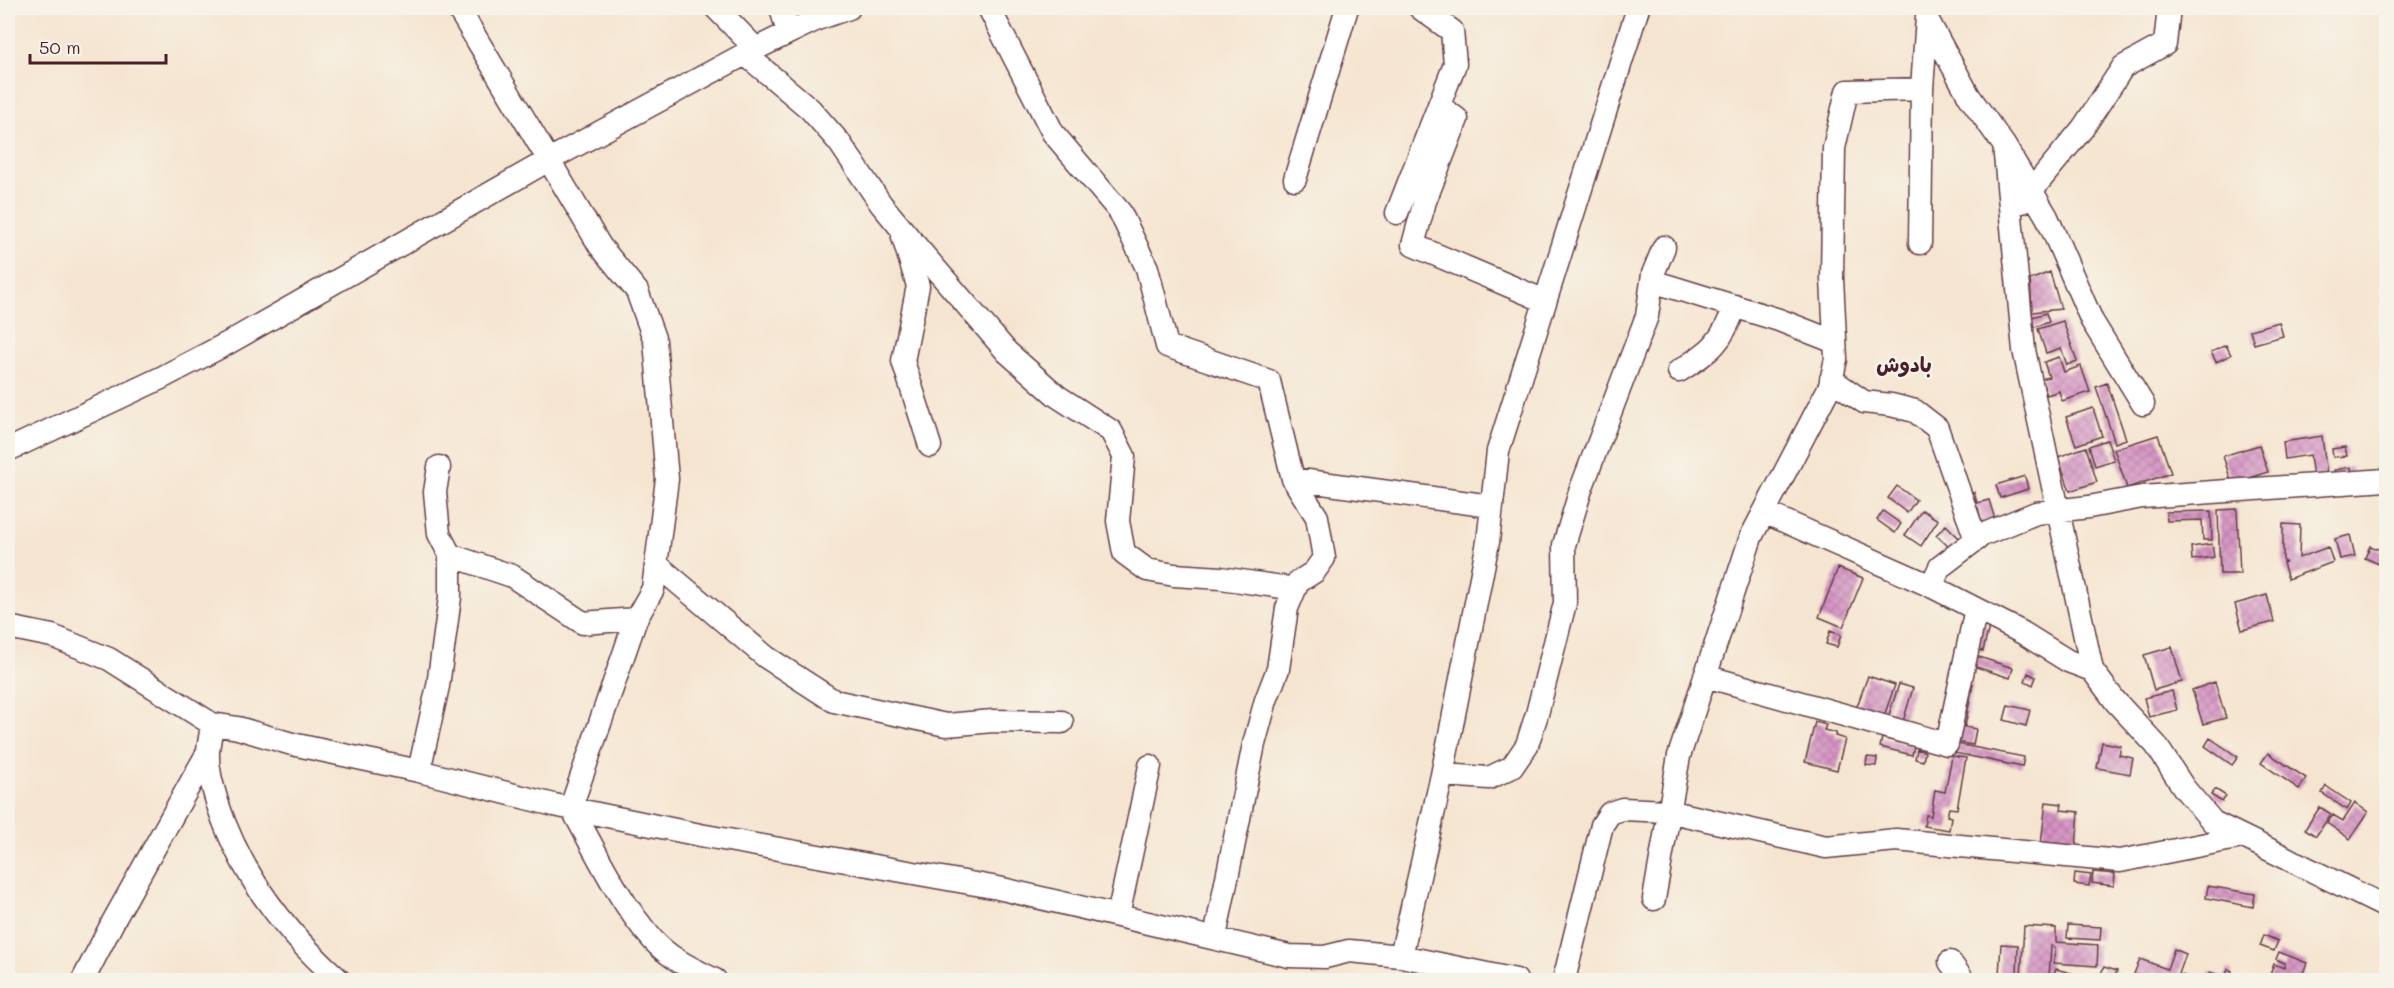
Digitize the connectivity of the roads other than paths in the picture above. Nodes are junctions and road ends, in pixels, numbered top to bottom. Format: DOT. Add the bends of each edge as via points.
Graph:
graph roads {
  1 [pos="458,8"];
  2 [pos="716,8"];
  3 [pos="782,8"];
  4 [pos="849,8"];
  5 [pos="990,8"];
  6 [pos="1347,8"];
  7 [pos="1420,8"];
  8 [pos="1638,8"];
  9 [pos="2169,8"];
  10 [pos="1927,13"];
  11 [pos="788,33"];
  12 [pos="751,51"];
  13 [pos="1922,89"];
  14 [pos="1439,106"];
  15 [pos="2004,145"];
  16 [pos="547,161"];
  17 [pos="1295,180"];
  18 [pos="2032,192"];
  19 [pos="1397,213"];
  20 [pos="2012,214"];
  21 [pos="899,227"];
  22 [pos="1920,243"];
  23 [pos="1664,247"];
  24 [pos="1652,281"];
  25 [pos="1545,301"];
  26 [pos="1735,306"];
  27 [pos="1835,342"];
  28 [pos="1679,371"];
  29 [pos="1832,379"];
  30 [pos="2143,404"];
  31 [pos="930,446"];
  32 [pos="8,450"];
  33 [pos="439,467"];
  34 [pos="1293,479"];
  35 [pos="2386,480"];
  36 [pos="1491,506"];
  37 [pos="2059,510"];
  38 [pos="1764,512"];
  39 [pos="1976,540"];
  40 [pos="450,555"];
  41 [pos="656,564"];
  42 [pos="1931,586"];
  43 [pos="1295,589"];
  44 [pos="1977,609"];
  45 [pos="636,619"];
  46 [pos="8,627"];
  47 [pos="2092,669"];
  48 [pos="1705,676"];
  49 [pos="1062,722"];
  50 [pos="212,724"];
  51 [pos="208,752"];
  52 [pos="1150,766"];
  53 [pos="419,771"];
  54 [pos="1442,775"];
  55 [pos="571,807"];
  56 [pos="1668,811"];
  57 [pos="2242,837"];
  58 [pos="1654,898"];
  59 [pos="2386,907"];
  60 [pos="1118,916"];
  61 [pos="1215,937"];
  62 [pos="1401,956"];
  63 [pos="1950,962"];
  64 [pos="83,981"];
  65 [pos="339,981"];
  66 [pos="715,981"];
  67 [pos="1516,981"];
  68 [pos="1564,981"];
  69 [pos="1963,981"];
  1 -- 16 [label="street"];
  2 -- 12 [label="street"];
  3 -- 11 [label="street"];
  4 -- 11 [label="street"];
  5 -- 34 [label="street" via="1053,132 1120,213 1147,268 1167,346 1269,381"];
  6 -- 17 [label="street"];
  7 -- 14 [label="street" via="1452,31 1455,64"];
  8 -- 25 [label="street"];
  9 -- 18 [label="street" via="2165,44 2123,67 2083,128"];
  10 -- 13 [label="street"];
  10 -- 15 [label="street" via="1969,96"];
  11 -- 12 [label="street"];
  12 -- 16 [label="street"];
  12 -- 21 [label="street" via="839,142"];
  13 -- 22 [label="street"];
  13 -- 27 [label="street" via="1847,92 1834,148"];
  14 -- 19 [label="street"];
  14 -- 25 [label="street" via="1457,119 1425,201 1413,245"];
  15 -- 18 [label="street"];
  15 -- 20 [label="street"];
  16 -- 32 [label="street" via="228,343"];
  16 -- 41 [label="street" via="600,246 637,291 655,341 667,478"];
  18 -- 20 [label="street"];
  18 -- 30 [label="street" via="2047,217 2092,321"];
  20 -- 37 [label="street" via="2024,351"];
  21 -- 31 [label="street" via="918,286 903,361"];
  21 -- 43 [label="street" via="1007,352 1057,396 1111,431 1124,456 1118,521 1124,553 1147,570"];
  23 -- 24 [label="street"];
  24 -- 26 [label="street"];
  24 -- 54 [label="street" via="1647,316 1581,489 1564,545 1565,603 1527,745 1512,767 1489,778"];
  25 -- 36 [label="street" via="1498,451"];
  26 -- 27 [label="street"];
  26 -- 28 [label="street" via="1727,328 1710,351"];
  27 -- 29 [label="street"];
  29 -- 38 [label="street"];
  29 -- 39 [label="street" via="1864,402 1915,411 1937,428"];
  33 -- 40 [label="street" via="435,492 439,534"];
  34 -- 36 [label="street"];
  34 -- 43 [label="street" via="1317,517 1324,558"];
  35 -- 37 [label="street" via="2142,497"];
  36 -- 54 [label="street" via="1488,542"];
  37 -- 39 [label="street" via="2036,513"];
  37 -- 47 [label="street"];
  38 -- 42 [label="street"];
  38 -- 48 [label="street" via="1751,537"];
  39 -- 42 [label="street" via="1940,567"];
  40 -- 45 [label="street" via="512,576 583,623"];
  40 -- 53 [label="street" via="450,597 438,686"];
  41 -- 45 [label="street" via="653,589"];
  41 -- 49 [label="street" via="766,657 834,701 946,725"];
  42 -- 44 [label="street"];
  43 -- 61 [label="street" via="1287,608 1278,669 1254,744"];
  44 -- 47 [label="street" via="2067,661"];
  44 -- 48 [label="street" via="1947,744"];
  45 -- 55 [label="street"];
  46 -- 50 [label="street" via="52,636 109,659"];
  47 -- 57 [label="street" via="2156,745 2184,788 2213,822"];
  48 -- 56 [label="street" via="1678,756"];
  50 -- 51 [label="street"];
  50 -- 53 [label="street"];
  51 -- 64 [label="street"];
  51 -- 65 [label="street" via="211,782 226,830 252,881 285,927"];
  52 -- 60 [label="street"];
  53 -- 55 [label="street"];
  54 -- 62 [label="street"];
  55 -- 60 [label="street" via="689,833 998,888"];
  55 -- 66 [label="street" via="625,903 654,941 681,963"];
  56 -- 57 [label="street" via="1826,847 1896,840 2120,861"];
  56 -- 58 [label="street"];
  56 -- 68 [label="street" via="1622,809 1610,813 1602,825"];
  57 -- 59 [label="street"];
  60 -- 61 [label="street"];
  61 -- 62 [label="street" via="1289,956 1325,957 1349,951"];
  62 -- 67 [label="street"];
  63 -- 69 [label="street"];
}
